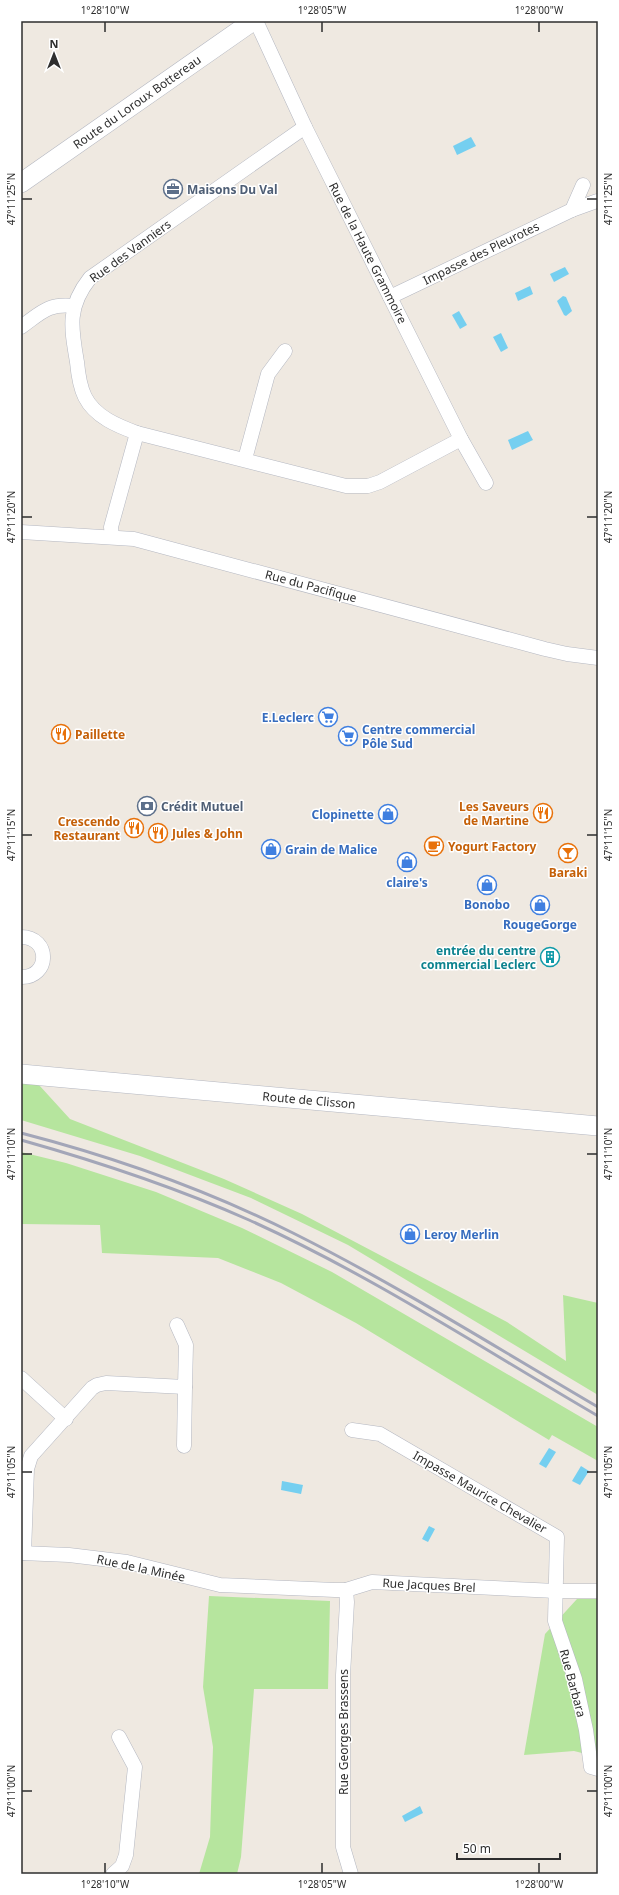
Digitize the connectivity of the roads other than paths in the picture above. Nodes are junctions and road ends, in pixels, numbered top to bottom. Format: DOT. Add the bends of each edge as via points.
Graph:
graph roads {
  1 [pos="253,21"];
  2 [pos="256,21"];
  3 [pos="305,126"];
  4 [pos="21,183"];
  5 [pos="583,185"];
  6 [pos="597,201"];
  7 [pos="572,210"];
  8 [pos="390,297"];
  9 [pos="74,306"];
  10 [pos="21,327"];
  11 [pos="285,351"];
  12 [pos="137,433"];
  13 [pos="461,438"];
  14 [pos="245,459"];
  15 [pos="486,483"];
  16 [pos="21,532"];
  17 [pos="112,537"];
  18 [pos="598,658"];
  19 [pos="21,937"];
  20 [pos="21,977"];
  21 [pos="21,1074"];
  22 [pos="598,1126"];
  23 [pos="177,1325"];
  24 [pos="21,1378"];
  25 [pos="185,1387"];
  26 [pos="66,1419"];
  27 [pos="352,1430"];
  28 [pos="184,1446"];
  29 [pos="23,1553"];
  30 [pos="260,1587"];
  31 [pos="346,1590"];
  32 [pos="556,1591"];
  33 [pos="598,1591"];
  34 [pos="119,1738"];
  35 [pos="598,1769"];
  36 [pos="114,1874"];
  37 [pos="351,1874"];
  1 -- 4 [label="main road, Route du Loroux Bottereau"];
  2 -- 3 [label="street, Rue de la Haute Grammoire"];
  3 -- 8 [label="street, Rue de la Haute Grammoire"];
  3 -- 9 [label="street, Rue des Vanniers" via="90,278 80,291"];
  5 -- 7 [label="street"];
  6 -- 7 [label="street, Impasse des Pleurotes"];
  7 -- 8 [label="street, Impasse des Pleurotes"];
  8 -- 13 [label="street, Rue de la Haute Grammoire"];
  9 -- 10 [label="street" via="50,306"];
  9 -- 12 [label="street, Rue des Vanniers" via="71,324 85,398 97,412 112,423"];
  11 -- 14 [label="street" via="268,374"];
  12 -- 14 [label="street, Rue des Vanniers"];
  12 -- 17 [label="street" via="112,527"];
  13 -- 14 [label="street, Rue des Vanniers" via="368,486 346,486"];
  13 -- 15 [label="street, Rue de la Haute Grammoire"];
  16 -- 17 [label="street, Rue du Pacifique"];
  17 -- 18 [label="street, Rue du Pacifique" via="134,539 568,654"];
  19 -- 20 [label="street" via="32,938 37,942 44,958 36,973"];
  21 -- 22 [label="main road, Route de Clisson"];
  23 -- 25 [label="street" via="186,1345"];
  24 -- 26 [label="street"];
  25 -- 26 [label="street" via="97,1385"];
  25 -- 28 [label="street"];
  26 -- 29 [label="street" via="31,1456 29,1462"];
  27 -- 32 [label="street, Impasse Maurice Chevalier" via="380,1434 557,1537"];
  29 -- 30 [label="street, Rue de la Minée" via="98,1558 140,1565 220,1585"];
  30 -- 31 [label="street, Rue Jacques Brel"];
  31 -- 32 [label="street, Rue Jacques Brel" via="372,1582"];
  31 -- 37 [label="street, Rue Georges Brassens" via="343,1675 343,1847"];
  32 -- 33 [label="street, Rue Jacques Brel"];
  32 -- 35 [label="street, Rue Barbara" via="555,1621 574,1679 586,1730 591,1768"];
  34 -- 36 [label="street" via="135,1767 126,1855 122,1866"];
}
